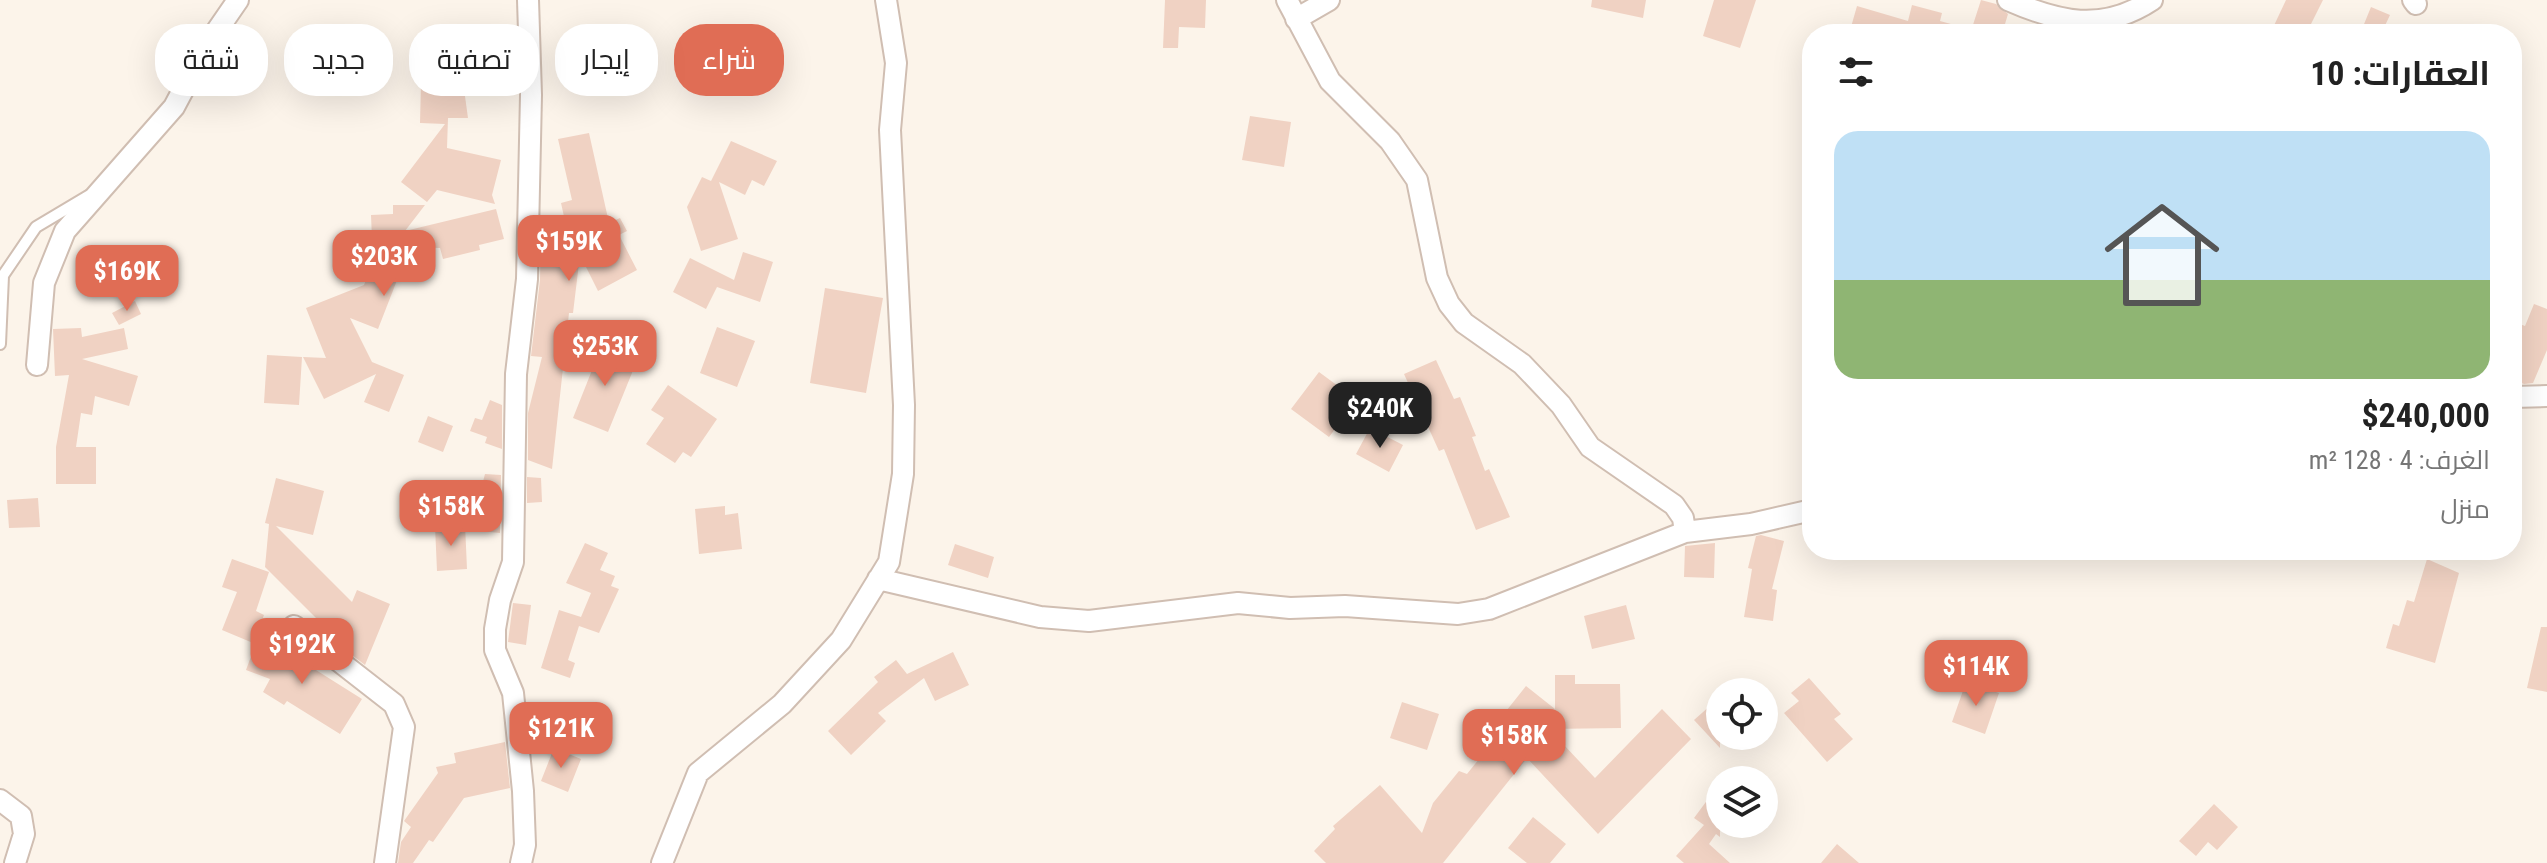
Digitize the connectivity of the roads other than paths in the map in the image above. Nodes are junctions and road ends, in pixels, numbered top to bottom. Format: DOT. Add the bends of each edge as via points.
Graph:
graph roads {
  1 [pos="238,0"];
  2 [pos="528,0"];
  3 [pos="886,0"];
  4 [pos="1329,0"];
  5 [pos="2008,0"];
  6 [pos="2152,0"];
  7 [pos="1292,9"];
  8 [pos="113,180"];
  9 [pos="1,278"];
  10 [pos="0,344"];
  11 [pos="37,365"];
  12 [pos="2547,396"];
  13 [pos="2522,397"];
  14 [pos="1802,512"];
  15 [pos="1685,532"];
  16 [pos="878,579"];
  17 [pos="294,626"];
  18 [pos="0,800"];
  19 [pos="15,863"];
  20 [pos="385,863"];
  21 [pos="521,863"];
  22 [pos="662,863"];
  1 -- 8 [label="street" via="174,107"];
  2 -- 21 [label="street" via="527,279 516,374 513,562 495,629 495,650 513,693 525,845"];
  3 -- 16 [label="street" via="896,63 890,130 904,405 903,474 889,562"];
  4 -- 7 [label="street"];
  5 -- 6 [label="street" via="2057,21 2085,23"];
  7 -- 15 [label="street" via="1330,81 1390,141 1417,180 1437,278 1449,304 1464,323 1522,364 1561,405 1590,447 1674,505"];
  8 -- 9 [label="lane" via="36,227"];
  8 -- 11 [label="street" via="65,231 47,270"];
  9 -- 10 [label="lane"];
  12 -- 13 [label="street"];
  14 -- 15 [label="street"];
  15 -- 16 [label="street" via="1489,609 1458,614 1238,603 1089,621 1040,617"];
  16 -- 22 [label="street" via="841,640 782,704 698,773"];
  17 -- 20 [label="street" via="394,704 404,727"];
  18 -- 19 [label="street" via="21,816 24,834"];
}
